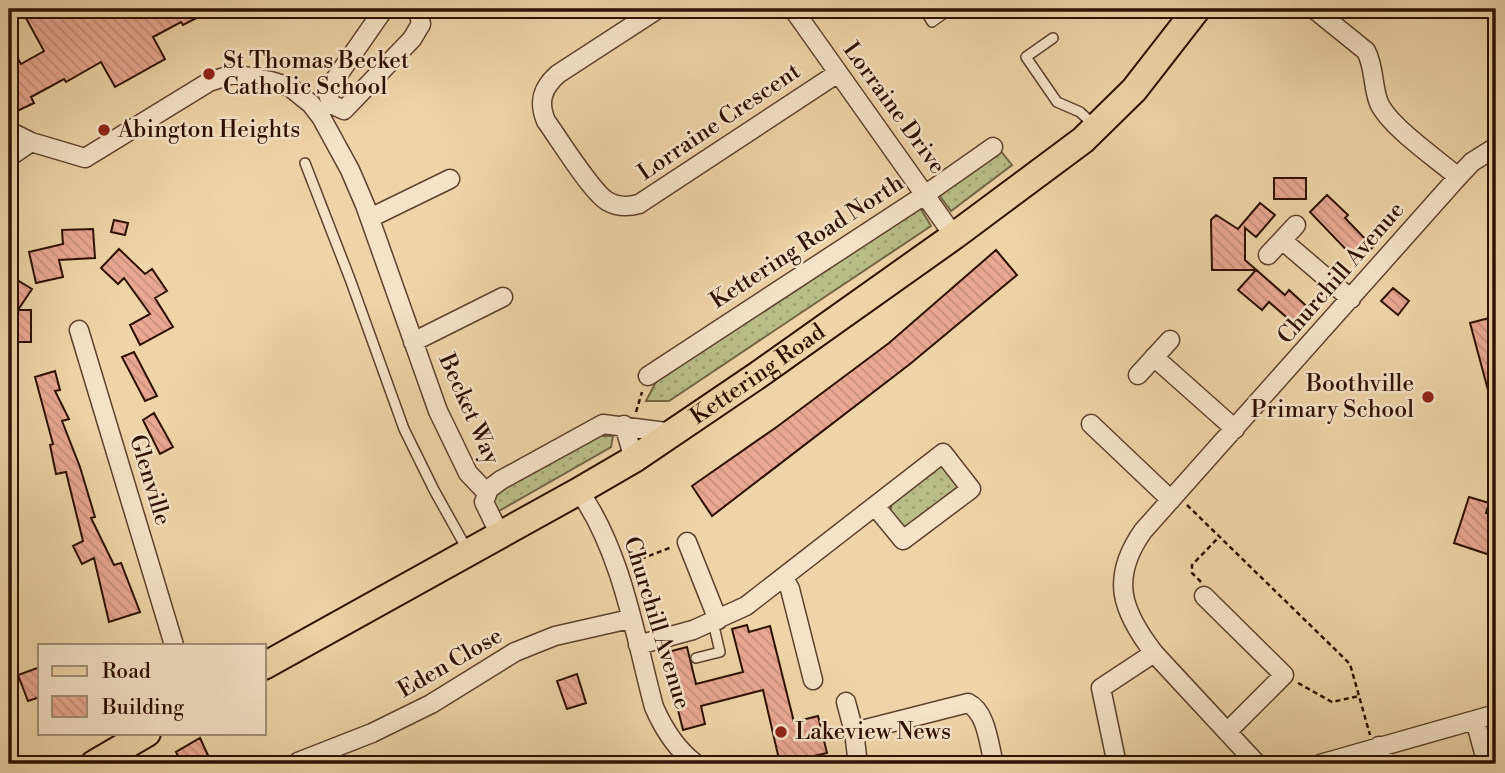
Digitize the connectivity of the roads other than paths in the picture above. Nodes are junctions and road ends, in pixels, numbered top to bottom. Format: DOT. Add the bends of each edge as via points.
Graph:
graph roads {
  1 [pos="384,9"];
  2 [pos="418,9"];
  3 [pos="658,9"];
  4 [pos="793,9"];
  5 [pos="924,9"];
  6 [pos="950,9"];
  7 [pos="1197,9"];
  8 [pos="1314,9"];
  9 [pos="1053,38"];
  10 [pos="838,73"];
  11 [pos="321,108"];
  12 [pos="1097,128"];
  13 [pos="9,131"];
  14 [pos="31,142"];
  15 [pos="993,147"];
  16 [pos="1496,147"];
  17 [pos="9,157"];
  18 [pos="305,163"];
  19 [pos="1458,177"];
  20 [pos="450,179"];
  21 [pos="926,194"];
  22 [pos="370,218"];
  23 [pos="1296,225"];
  24 [pos="954,236"];
  25 [pos="1282,240"];
  26 [pos="1268,256"];
  27 [pos="503,297"];
  28 [pos="1351,299"];
  29 [pos="79,330"];
  30 [pos="1170,340"];
  31 [pos="413,342"];
  32 [pos="1154,357"];
  33 [pos="1138,375"];
  34 [pos="648,376"];
  35 [pos="1091,424"];
  36 [pos="622,425"];
  37 [pos="1235,429"];
  38 [pos="674,433"];
  39 [pos="634,459"];
  40 [pos="579,491"];
  41 [pos="486,492"];
  42 [pos="1174,498"];
  43 [pos="875,506"];
  44 [pos="500,535"];
  45 [pos="687,541"];
  46 [pos="469,552"];
  47 [pos="784,578"];
  48 [pos="1204,596"];
  49 [pos="630,619"];
  50 [pos="715,621"];
  51 [pos="174,644"];
  52 [pos="638,645"];
  53 [pos="1154,653"];
  54 [pos="696,658"];
  55 [pos="266,665"];
  56 [pos="813,680"];
  57 [pos="846,702"];
  58 [pos="1496,714"];
  59 [pos="1475,720"];
  60 [pos="854,732"];
  61 [pos="1227,732"];
  62 [pos="145,734"];
  63 [pos="1376,747"];
  64 [pos="1116,760"];
  65 [pos="298,762"];
  66 [pos="94,764"];
  67 [pos="696,764"];
  68 [pos="858,764"];
  69 [pos="993,764"];
  70 [pos="1257,764"];
  71 [pos="1320,764"];
  72 [pos="1387,764"];
  73 [pos="1487,764"];
  1 -- 11 [label="street" via="327,91"];
  2 -- 11 [label="street" via="421,24 412,39 344,110"];
  3 -- 10 [label="street, Lorraine Crescent" via="558,74 541,99 546,121 598,193 616,205 628,207 646,200"];
  4 -- 10 [label="street, Lorraine Drive"];
  5 -- 6 [label="lane" via="932,22"];
  7 -- 12 [label="main road, Kettering Road" via="1134,90"];
  8 -- 19 [label="street" via="1366,51 1377,96 1390,119"];
  9 -- 12 [label="lane" via="1026,57 1057,102 1080,112"];
  10 -- 21 [label="street, Lorraine Drive"];
  11 -- 14 [label="street" via="290,87 233,74 209,82 85,158"];
  11 -- 22 [label="street, Becket Way"];
  12 -- 24 [label="main road, Kettering Road"];
  13 -- 14 [label="street"];
  14 -- 17 [label="street"];
  15 -- 21 [label="street, Kettering Road North"];
  16 -- 19 [label="street, Churchill Avenue"];
  18 -- 46 [label="lane" via="404,429"];
  19 -- 28 [label="street, Churchill Avenue"];
  20 -- 22 [label="street"];
  21 -- 24 [label="street, Lorraine Drive"];
  21 -- 34 [label="street, Kettering Road North"];
  22 -- 31 [label="street, Becket Way"];
  23 -- 25 [label="street"];
  24 -- 38 [label="main road, Kettering Road"];
  25 -- 26 [label="street"];
  25 -- 28 [label="street"];
  27 -- 31 [label="street, Becket Way"];
  28 -- 37 [label="street, Churchill Avenue"];
  29 -- 51 [label="street, Glenville"];
  30 -- 32 [label="street"];
  31 -- 41 [label="street, Becket Way" via="457,452 472,479"];
  32 -- 33 [label="street"];
  32 -- 37 [label="street"];
  35 -- 42 [label="street"];
  36 -- 38 [label="street"];
  36 -- 39 [label="street"];
  36 -- 41 [label="street" via="598,425"];
  37 -- 42 [label="street, Churchill Avenue"];
  38 -- 39 [label="main road, Kettering Road"];
  39 -- 40 [label="main road, Kettering Road"];
  40 -- 44 [label="main road, Kettering Road"];
  40 -- 49 [label="street, Churchill Avenue" via="599,522"];
  41 -- 44 [label="street" via="484,507"];
  42 -- 53 [label="street, Churchill Avenue" via="1135,542 1123,579 1130,618"];
  43 -- 43 [label="street" via="943,453 971,489 903,540"];
  43 -- 47 [label="street"];
  44 -- 46 [label="main road, Kettering Road"];
  45 -- 50 [label="street"];
  46 -- 55 [label="main road, Kettering Road"];
  47 -- 50 [label="street" via="746,606"];
  47 -- 56 [label="street"];
  48 -- 61 [label="street" via="1284,675"];
  49 -- 52 [label="street, Churchill Avenue"];
  49 -- 65 [label="street, Eden Close" via="555,636 516,652 431,704"];
  50 -- 52 [label="street"];
  50 -- 54 [label="lane" via="720,652"];
  52 -- 67 [label="street, Churchill Avenue" via="660,722 669,738"];
  53 -- 61 [label="street, Churchill Avenue"];
  53 -- 64 [label="street" via="1101,688"];
  57 -- 60 [label="street"];
  58 -- 59 [label="street"];
  59 -- 63 [label="street"];
  59 -- 73 [label="street"];
  60 -- 68 [label="street"];
  60 -- 69 [label="street" via="968,704 981,715"];
  61 -- 70 [label="street, Churchill Avenue"];
  62 -- 66 [label="main road"];
  63 -- 71 [label="street"];
  63 -- 72 [label="street"];
}
